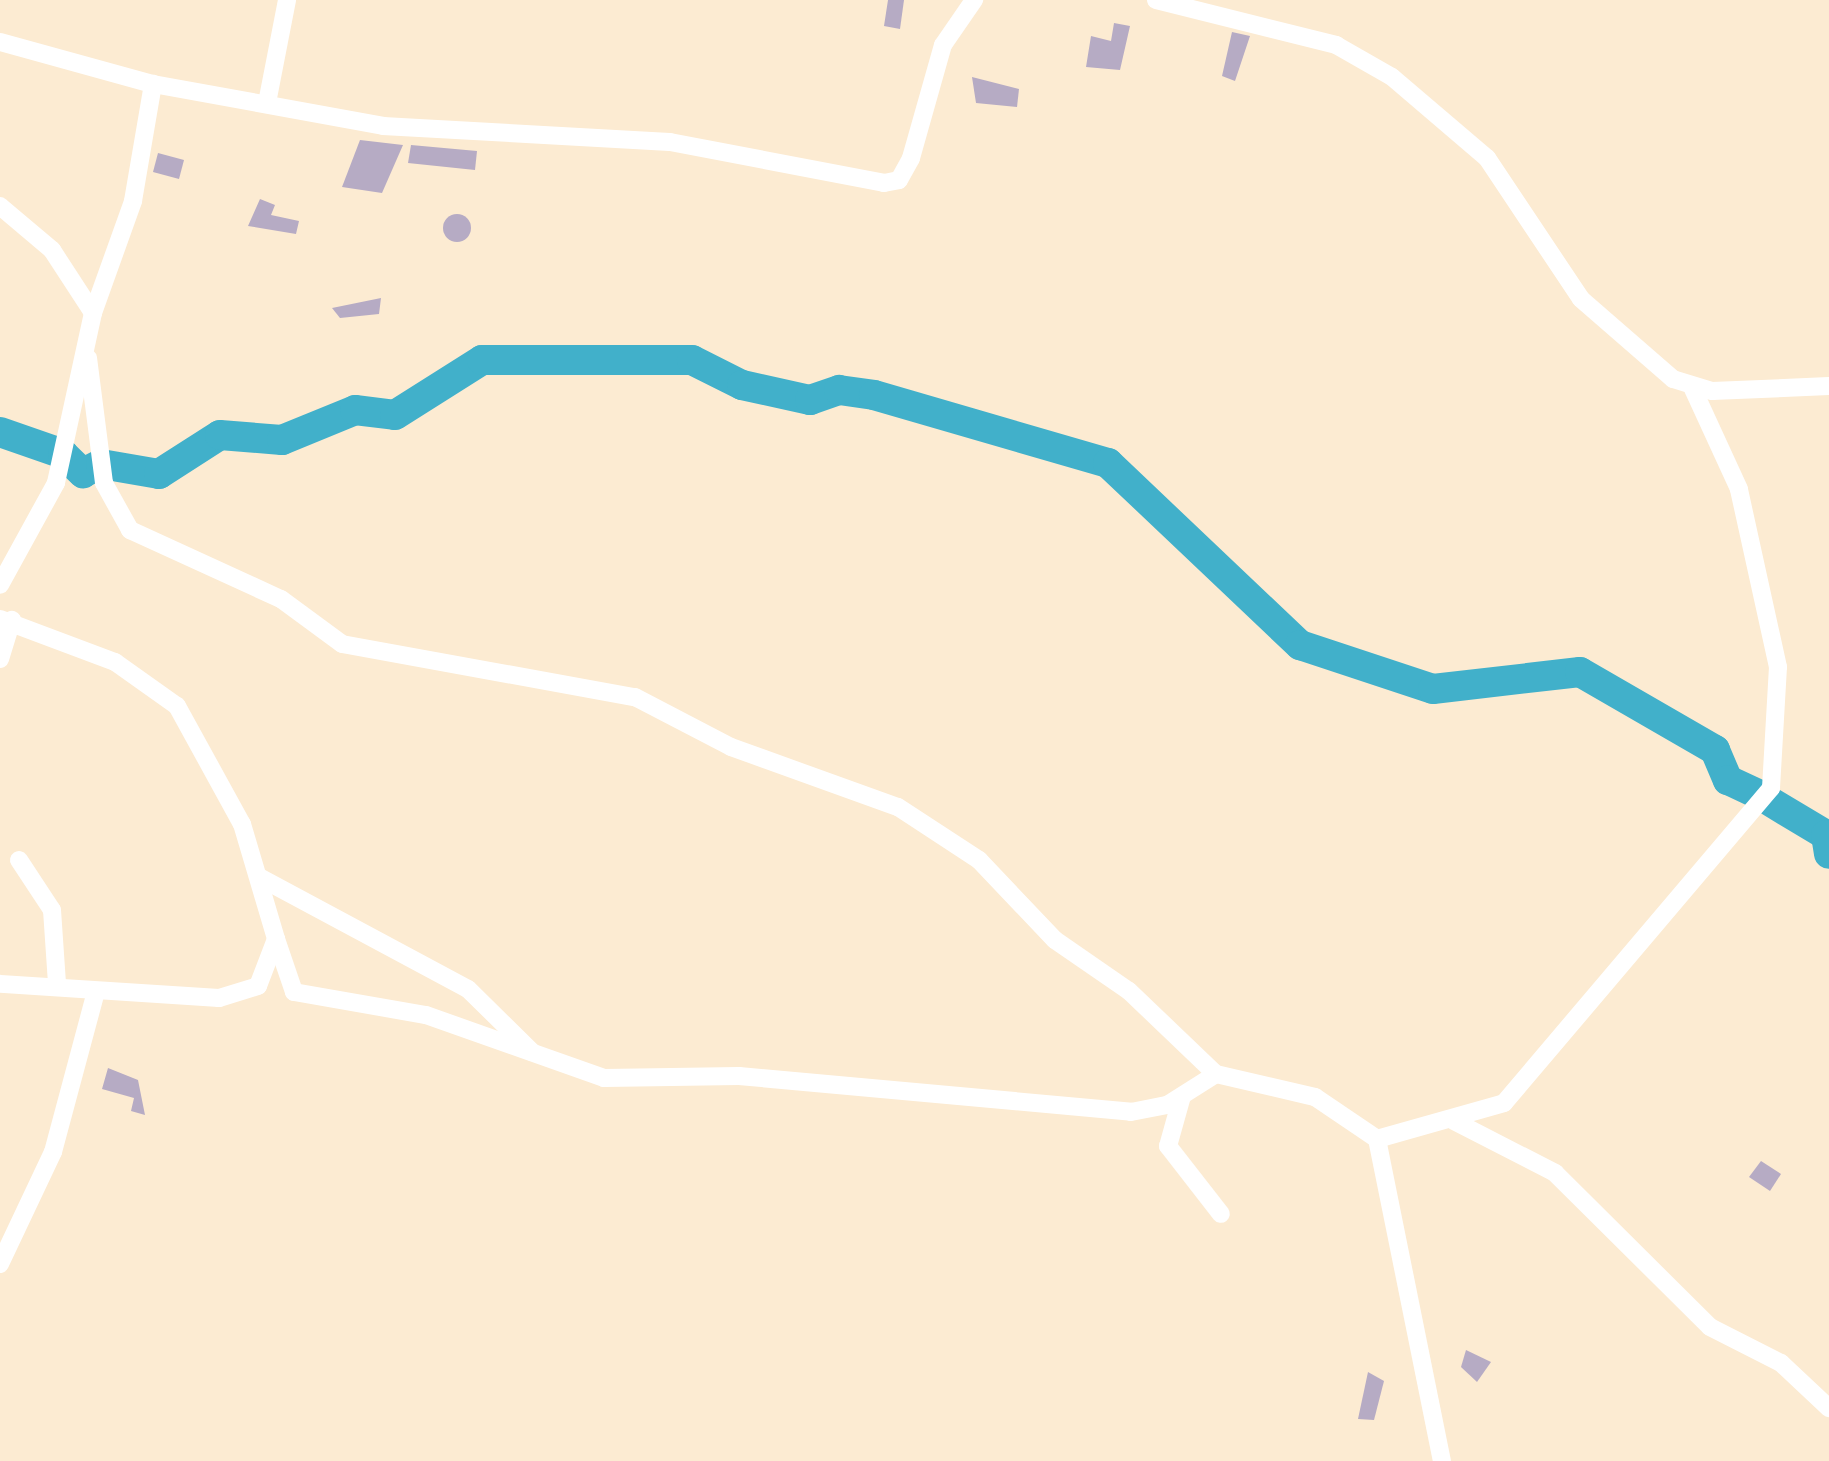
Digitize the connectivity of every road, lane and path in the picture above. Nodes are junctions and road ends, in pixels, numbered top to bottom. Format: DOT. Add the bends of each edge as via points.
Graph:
graph roads {
  1 [pos="287,0"];
  2 [pos="974,0"];
  3 [pos="1156,0"];
  4 [pos="0,42"];
  5 [pos="153,84"];
  6 [pos="267,104"];
  7 [pos="0,206"];
  8 [pos="93,313"];
  9 [pos="88,358"];
  10 [pos="1829,386"];
  11 [pos="1694,388"];
  12 [pos="0,585"];
  13 [pos="6,620"];
  14 [pos="0,659"];
  15 [pos="19,860"];
  16 [pos="259,877"];
  17 [pos="276,939"];
  18 [pos="0,984"];
  19 [pos="57,984"];
  20 [pos="96,992"];
  21 [pos="532,1052"];
  22 [pos="1216,1074"];
  23 [pos="1184,1091"];
  24 [pos="1454,1121"];
  25 [pos="1377,1140"];
  26 [pos="1221,1214"];
  27 [pos="0,1264"];
  28 [pos="1829,1408"];
  29 [pos="1442,1461"];
  1 -- 6 [label="street"];
  2 -- 6 [label="street" via="943,45 911,158 899,180 884,183 670,142 383,126"];
  3 -- 11 [label="street" via="1336,44 1392,77 1487,158 1581,299"];
  4 -- 5 [label="street"];
  5 -- 6 [label="street"];
  5 -- 8 [label="street" via="133,201"];
  7 -- 8 [label="street" via="52,250"];
  8 -- 9 [label="street"];
  9 -- 12 [label="street" via="56,483"];
  9 -- 22 [label="street" via="104,483 130,530 282,599 342,644 636,697 731,746 924,820"];
  10 -- 11 [label="street"];
  11 -- 24 [label="street" via="1739,489 1778,667 1772,788 1514,1093"];
  13 -- 14 [label="street"];
  13 -- 16 [label="street" via="115,662 177,706 224,785"];
  15 -- 19 [label="street" via="52,910"];
  16 -- 17 [label="street"];
  16 -- 21 [label="street" via="468,989"];
  17 -- 20 [label="street" via="258,986 219,998"];
  17 -- 21 [label="street" via="294,992 426,1014"];
  18 -- 19 [label="street"];
  19 -- 20 [label="street"];
  20 -- 27 [label="street" via="53,1152"];
  21 -- 23 [label="street" via="636,1082 739,1076 1039,1107 1131,1112 1160,1108"];
  22 -- 23 [label="street"];
  22 -- 25 [label="street" via="1315,1097"];
  23 -- 26 [label="street" via="1166,1130 1168,1146"];
  24 -- 25 [label="street"];
  24 -- 28 [label="street" via="1556,1173 1710,1327 1781,1363"];
  25 -- 29 [label="street"];
}
